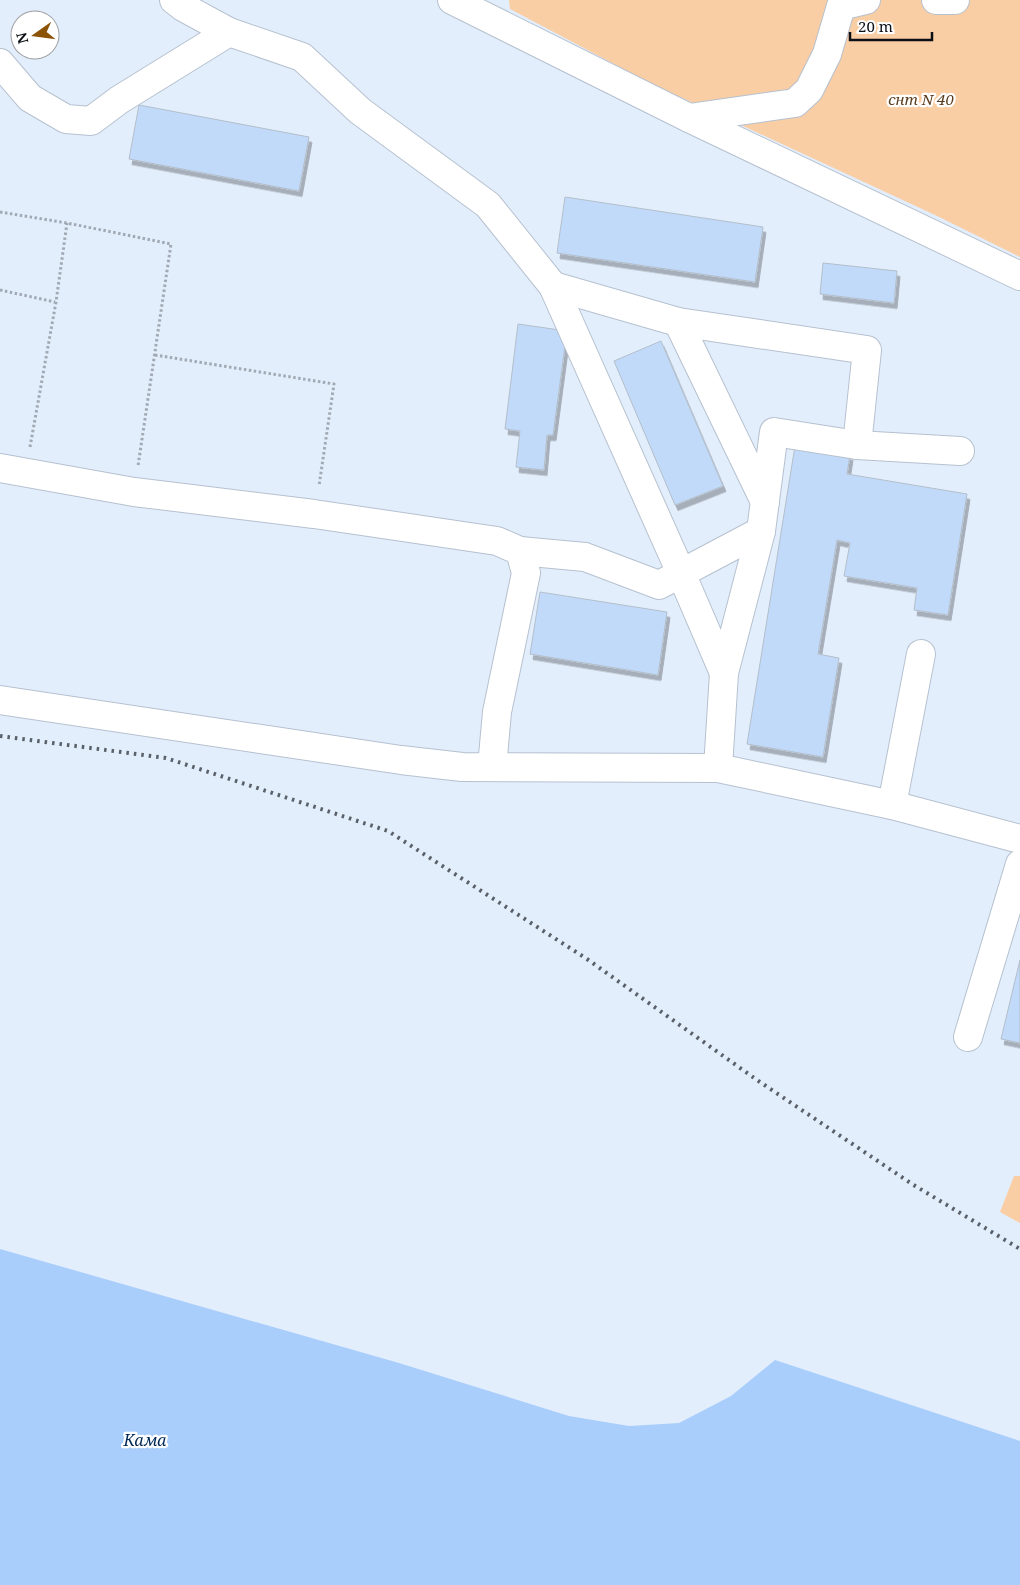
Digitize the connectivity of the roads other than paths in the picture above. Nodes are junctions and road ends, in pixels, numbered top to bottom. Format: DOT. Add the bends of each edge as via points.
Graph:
graph roads {
  1 [pos="174,0"];
  2 [pos="936,0"];
  3 [pos="955,0"];
  4 [pos="850,2"];
  5 [pos="466,3"];
  6 [pos="229,32"];
  7 [pos="0,63"];
  8 [pos="689,118"];
  9 [pos="1020,276"];
  10 [pos="553,286"];
  11 [pos="678,322"];
  12 [pos="857,445"];
  13 [pos="960,451"];
  14 [pos="13,470"];
  15 [pos="765,502"];
  16 [pos="761,531"];
  17 [pos="520,551"];
  18 [pos="682,572"];
  19 [pos="921,654"];
  20 [pos="724,673"];
  21 [pos="0,700"];
  22 [pos="492,767"];
  23 [pos="718,768"];
  24 [pos="892,805"];
  25 [pos="1020,839"];
  26 [pos="1020,864"];
  27 [pos="968,1037"];
  1 -- 6 [label="lane"];
  2 -- 3 [label="lane"];
  4 -- 8 [label="lane" via="809,90 795,102"];
  5 -- 8 [label="lane"];
  6 -- 7 [label="lane" via="91,121 66,120 30,98"];
  6 -- 10 [label="lane" via="302,57 360,111 488,205"];
  8 -- 9 [label="lane"];
  10 -- 11 [label="lane"];
  10 -- 18 [label="lane"];
  11 -- 12 [label="lane" via="867,350"];
  11 -- 15 [label="lane"];
  12 -- 13 [label="lane"];
  12 -- 15 [label="lane" via="774,432"];
  14 -- 17 [label="lane" via="134,492 497,541"];
  15 -- 16 [label="lane"];
  16 -- 18 [label="lane"];
  16 -- 20 [label="lane"];
  17 -- 18 [label="lane" via="585,557 659,585"];
  17 -- 22 [label="lane" via="526,572 497,712"];
  18 -- 20 [label="lane"];
  19 -- 24 [label="lane"];
  20 -- 23 [label="lane"];
  21 -- 22 [label="lane" via="401,760"];
  22 -- 23 [label="lane"];
  23 -- 24 [label="lane"];
  24 -- 25 [label="lane"];
  26 -- 27 [label="lane"];
}
